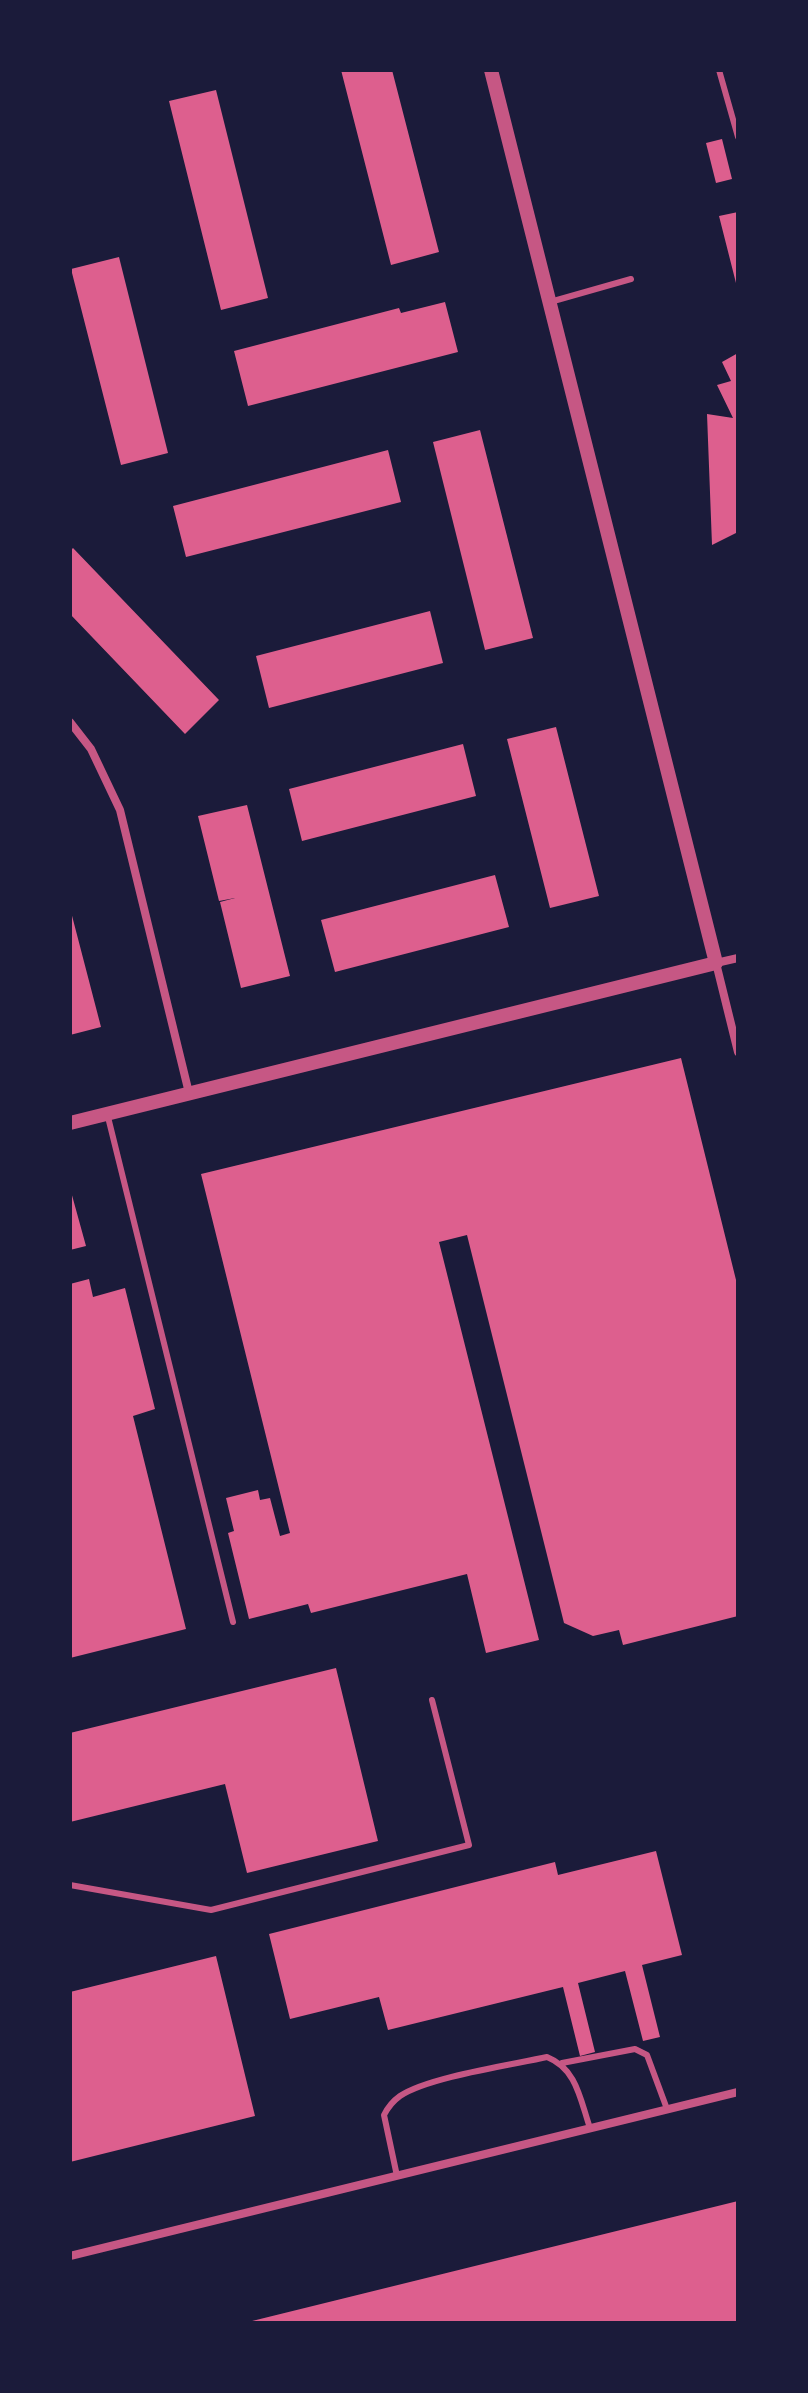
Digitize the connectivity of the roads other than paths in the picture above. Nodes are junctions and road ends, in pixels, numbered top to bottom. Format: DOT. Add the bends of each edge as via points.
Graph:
graph roads {
  1 [pos="491,70"];
  2 [pos="719,70"];
  3 [pos="738,137"];
  4 [pos="631,279"];
  5 [pos="550,302"];
  6 [pos="70,722"];
  7 [pos="738,958"];
  8 [pos="716,963"];
  9 [pos="738,1052"];
  10 [pos="189,1093"];
  11 [pos="107,1113"];
  12 [pos="70,1123"];
  13 [pos="233,1622"];
  14 [pos="432,1700"];
  15 [pos="70,1885"];
  16 [pos="562,2063"];
  17 [pos="738,2092"];
  18 [pos="667,2109"];
  19 [pos="590,2128"];
  20 [pos="397,2176"];
  21 [pos="70,2256"];
  1 -- 5 [label="street"];
  2 -- 3 [label="lane"];
  4 -- 5 [label="lane"];
  5 -- 8 [label="street"];
  6 -- 10 [label="street" via="91,749 120,810"];
  7 -- 8 [label="street"];
  8 -- 9 [label="street"];
  8 -- 10 [label="street"];
  10 -- 11 [label="street"];
  11 -- 12 [label="street"];
  11 -- 13 [label="lane"];
  14 -- 15 [label="lane" via="469,1845 211,1910"];
  16 -- 18 [label="lane" via="635,2049 647,2055"];
  16 -- 19 [label="lane"];
  16 -- 20 [label="lane" via="547,2057 424,2085 402,2095 384,2115"];
  17 -- 18 [label="street"];
  18 -- 19 [label="street"];
  19 -- 20 [label="street"];
  20 -- 21 [label="street"];
}
